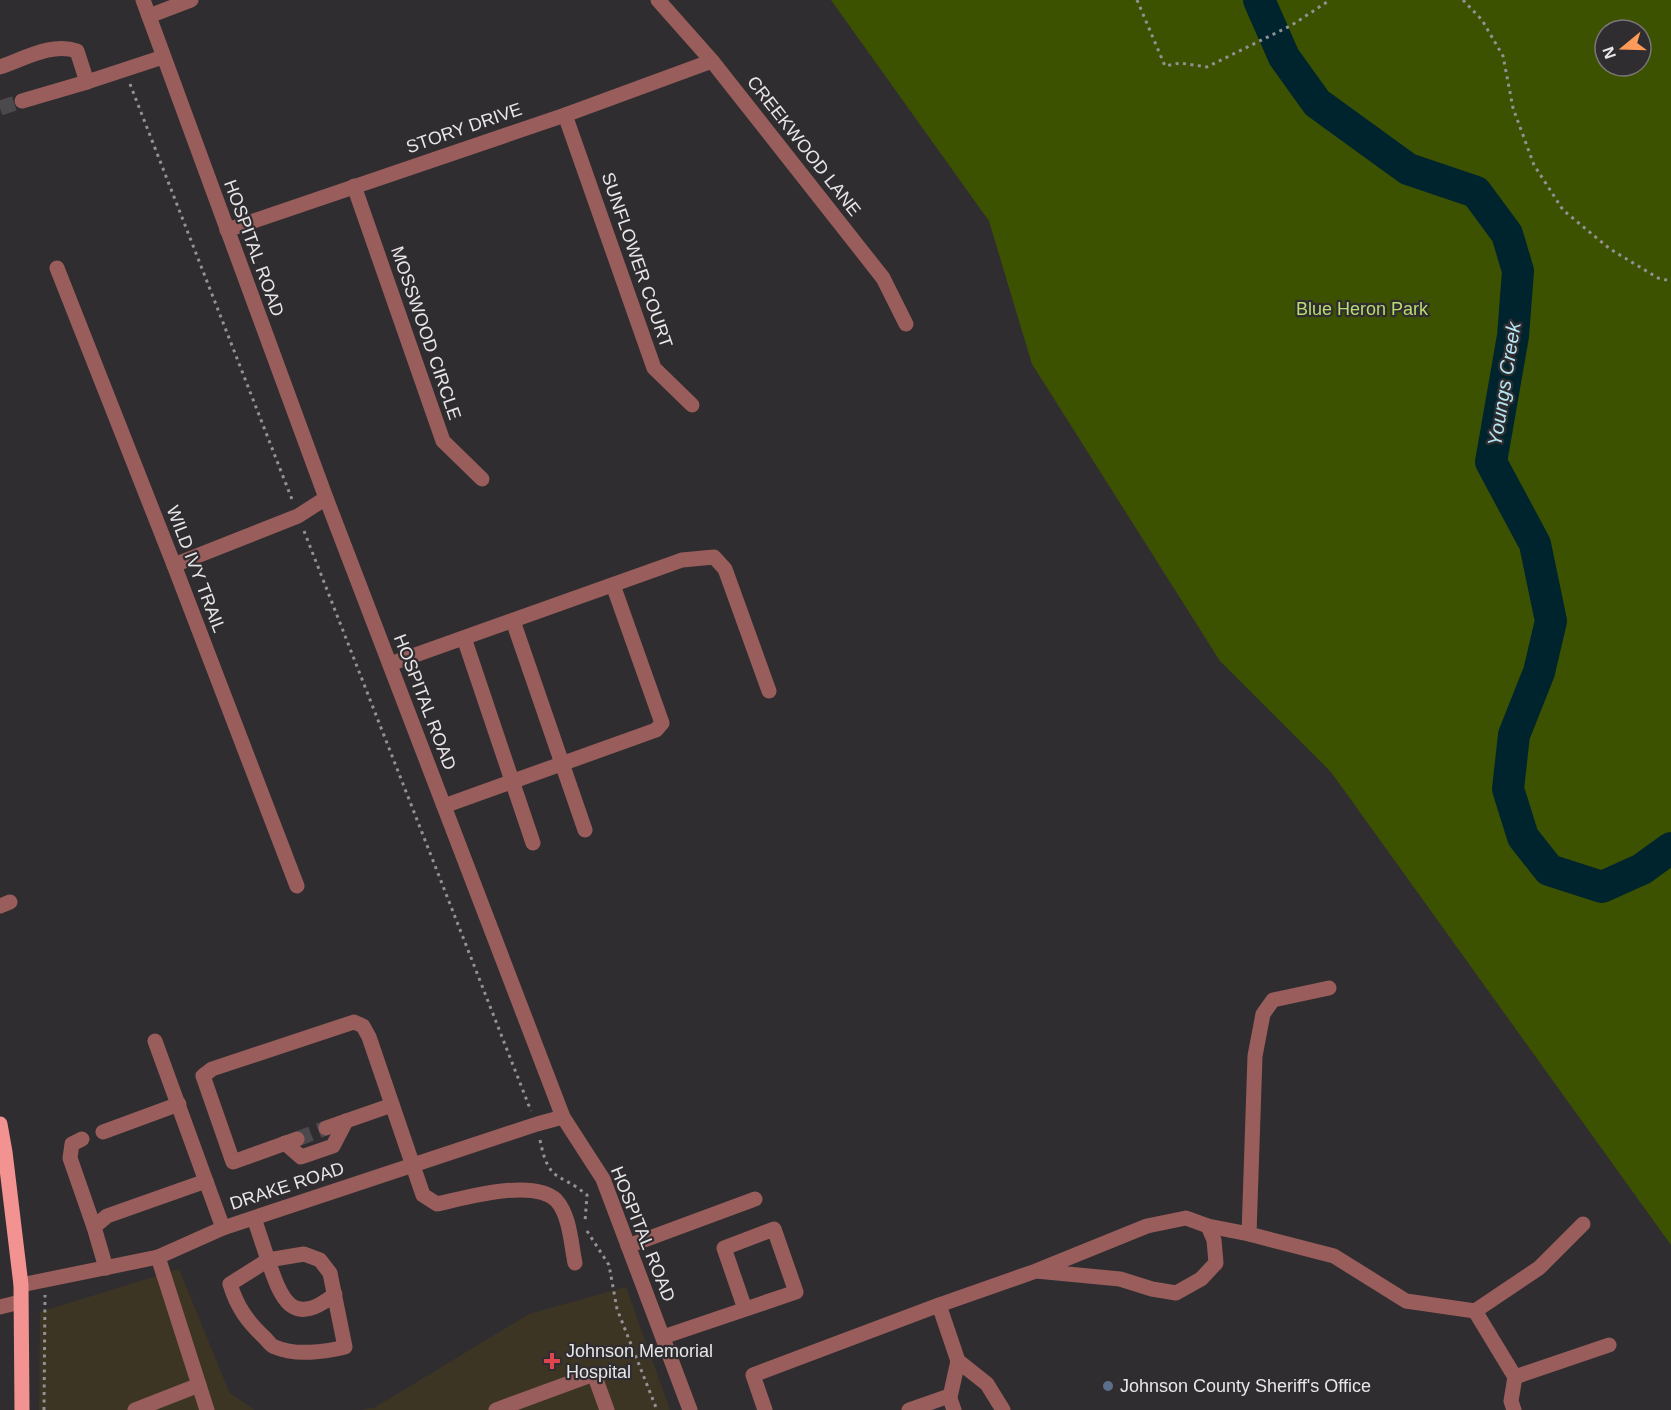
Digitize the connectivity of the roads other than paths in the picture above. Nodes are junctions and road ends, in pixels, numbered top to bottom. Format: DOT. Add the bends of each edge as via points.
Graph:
graph roads {
  1 [pos="143,0"];
  2 [pos="190,0"];
  3 [pos="658,0"];
  4 [pos="149,16"];
  5 [pos="163,57"];
  6 [pos="712,61"];
  7 [pos="0,67"];
  8 [pos="87,82"];
  9 [pos="22,101"];
  10 [pos="565,115"];
  11 [pos="354,186"];
  12 [pos="227,230"];
  13 [pos="57,268"];
  14 [pos="906,324"];
  15 [pos="692,405"];
  16 [pos="482,479"];
  17 [pos="326,498"];
  18 [pos="174,565"];
  19 [pos="613,585"];
  20 [pos="513,621"];
  21 [pos="464,638"];
  22 [pos="390,664"];
  23 [pos="769,691"];
  24 [pos="562,764"];
  25 [pos="513,781"];
  26 [pos="444,806"];
  27 [pos="585,831"];
  28 [pos="533,843"];
  29 [pos="297,886"];
  30 [pos="1329,988"];
  31 [pos="155,1041"];
  32 [pos="179,1104"];
  33 [pos="392,1105"];
  34 [pos="563,1117"];
  35 [pos="346,1121"];
  36 [pos="0,1124"];
  37 [pos="327,1128"];
  38 [pos="103,1132"];
  39 [pos="82,1139"];
  40 [pos="412,1164"];
  41 [pos="206,1181"];
  42 [pos="755,1199"];
  43 [pos="254,1218"];
  44 [pos="1583,1224"];
  45 [pos="1208,1226"];
  46 [pos="94,1227"];
  47 [pos="223,1228"];
  48 [pos="1249,1234"];
  49 [pos="628,1246"];
  50 [pos="158,1257"];
  51 [pos="268,1260"];
  52 [pos="574,1263"];
  53 [pos="106,1268"];
  54 [pos="1036,1271"];
  55 [pos="21,1285"];
  56 [pos="335,1294"];
  57 [pos="20,1302"];
  58 [pos="939,1305"];
  59 [pos="0,1307"];
  60 [pos="745,1310"];
  61 [pos="1475,1311"];
  62 [pos="663,1337"];
  63 [pos="1609,1345"];
  64 [pos="958,1361"];
  65 [pos="1515,1377"];
  66 [pos="199,1385"];
  67 [pos="952,1403"];
  68 [pos="501,1409"];
  69 [pos="22,1410"];
  70 [pos="135,1410"];
  71 [pos="207,1410"];
  72 [pos="607,1410"];
  73 [pos="690,1410"];
  74 [pos="765,1410"];
  75 [pos="909,1410"];
  76 [pos="1003,1410"];
  77 [pos="1514,1410"];
  1 -- 4 [label="street, HOSPITAL ROAD"];
  2 -- 4 [label="street"];
  3 -- 6 [label="street, CREEKWOOD LANE"];
  4 -- 5 [label="street, HOSPITAL ROAD"];
  5 -- 8 [label="street"];
  5 -- 12 [label="street, HOSPITAL ROAD"];
  6 -- 10 [label="street, STORY DRIVE"];
  6 -- 14 [label="street, CREEKWOOD LANE" via="883,278"];
  7 -- 8 [label="street" via="56,47 68,47 77,51"];
  8 -- 9 [label="street"];
  10 -- 11 [label="street, STORY DRIVE"];
  10 -- 15 [label="street, SUNFLOWER COURT" via="654,368"];
  11 -- 12 [label="street, STORY DRIVE"];
  11 -- 16 [label="street, MOSSWOOD CIRCLE" via="443,441"];
  12 -- 17 [label="street, HOSPITAL ROAD"];
  13 -- 18 [label="street, WILD IVY TRAIL"];
  17 -- 18 [label="street" via="298,516"];
  17 -- 22 [label="street, HOSPITAL ROAD"];
  18 -- 29 [label="street, WILD IVY TRAIL"];
  19 -- 20 [label="street"];
  19 -- 23 [label="street" via="682,560 714,557 725,569"];
  19 -- 24 [label="street" via="662,723 656,730"];
  20 -- 21 [label="street"];
  20 -- 24 [label="street"];
  21 -- 22 [label="street"];
  21 -- 25 [label="street"];
  22 -- 26 [label="street, HOSPITAL ROAD"];
  24 -- 25 [label="street"];
  24 -- 27 [label="street"];
  25 -- 26 [label="street"];
  25 -- 28 [label="street"];
  26 -- 34 [label="street, HOSPITAL ROAD"];
  30 -- 48 [label="street" via="1273,1000 1263,1014 1255,1056"];
  31 -- 32 [label="street"];
  32 -- 38 [label="street"];
  32 -- 41 [label="street"];
  33 -- 35 [label="street"];
  33 -- 35 [label="street" via="369,1037 363,1026 354,1022 203,1076 233,1162 291,1141 301,1157 333,1146"];
  33 -- 40 [label="street"];
  34 -- 40 [label="street, DRAKE ROAD"];
  34 -- 49 [label="street, HOSPITAL ROAD" via="603,1179"];
  35 -- 37 [label="street"];
  36 -- 55 [label="main road"];
  39 -- 46 [label="street" via="72,1144 70,1158"];
  40 -- 43 [label="street, DRAKE ROAD"];
  40 -- 52 [label="street" via="423,1195 437,1204 502,1191 535,1190 555,1200 568,1224"];
  41 -- 46 [label="street" via="107,1216"];
  41 -- 47 [label="street"];
  42 -- 49 [label="street"];
  43 -- 47 [label="street, DRAKE ROAD"];
  43 -- 51 [label="street"];
  44 -- 61 [label="street" via="1539,1268"];
  45 -- 48 [label="street"];
  45 -- 54 [label="street" via="1186,1218 1147,1226"];
  45 -- 54 [label="street" via="1215,1240 1216,1263 1201,1280 1176,1293 1120,1279"];
  46 -- 53 [label="street"];
  47 -- 50 [label="street, DRAKE ROAD"];
  48 -- 61 [label="street" via="1334,1256 1406,1301"];
  49 -- 62 [label="street, HOSPITAL ROAD"];
  50 -- 53 [label="street, DRAKE ROAD"];
  50 -- 66 [label="street"];
  51 -- 56 [label="street" via="304,1254 320,1260 330,1273"];
  51 -- 56 [label="street" via="278,1290 288,1304 300,1310 313,1309"];
  51 -- 56 [label="street" via="230,1284 247,1321 274,1347 308,1352 345,1347"];
  53 -- 55 [label="street, DRAKE ROAD"];
  54 -- 58 [label="street"];
  55 -- 57 [label="main road"];
  57 -- 59 [label="street"];
  57 -- 69 [label="main road"];
  58 -- 64 [label="street"];
  58 -- 74 [label="street" via="753,1375"];
  60 -- 60 [label="street" via="796,1292 774,1229 724,1248"];
  60 -- 62 [label="street"];
  61 -- 65 [label="street"];
  62 -- 73 [label="street, HOSPITAL ROAD"];
  63 -- 65 [label="street"];
  64 -- 67 [label="street"];
  64 -- 76 [label="street" via="987,1384"];
  65 -- 77 [label="street" via="1511,1401"];
  66 -- 70 [label="street"];
  66 -- 71 [label="street"];
  67 -- 75 [label="street"];
  68 -- 72 [label="street" via="594,1374"];
}
